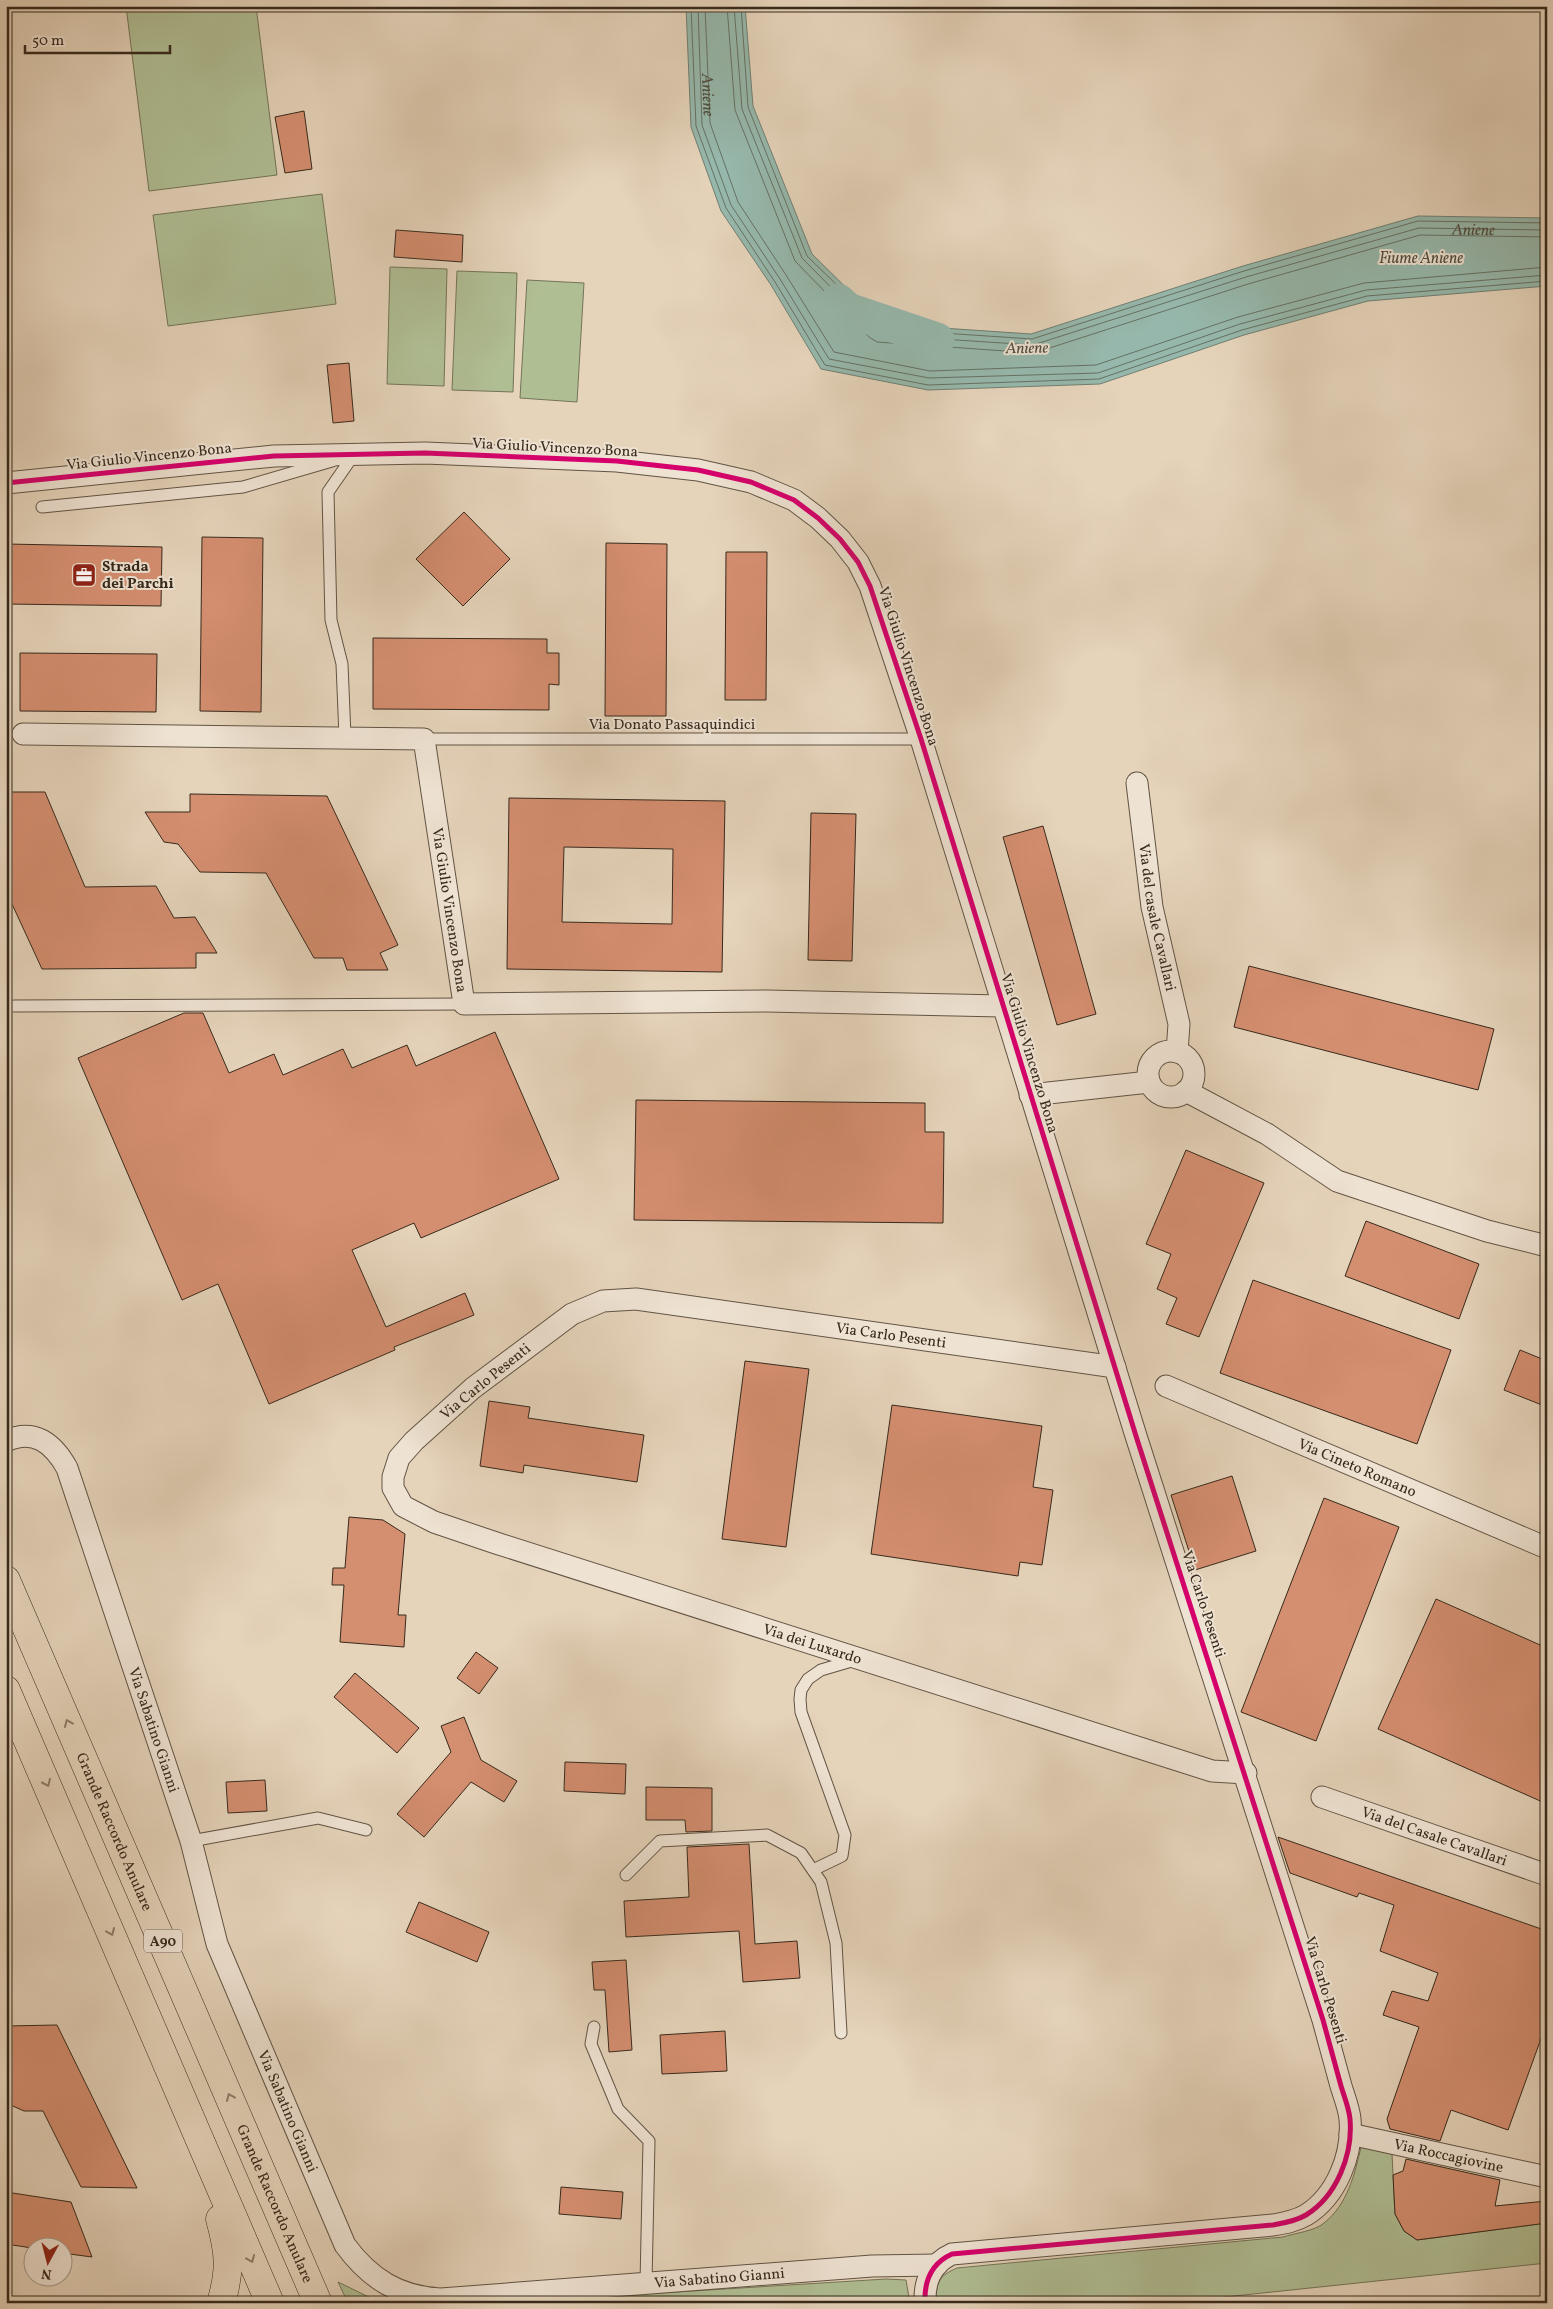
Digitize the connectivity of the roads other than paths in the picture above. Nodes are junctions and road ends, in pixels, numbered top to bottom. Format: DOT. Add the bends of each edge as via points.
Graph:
graph roads {
  1 [pos="355,454"];
  2 [pos="6,482"];
  3 [pos="42,507"];
  4 [pos="23,734"];
  5 [pos="345,737"];
  6 [pos="424,739"];
  7 [pos="920,739"];
  8 [pos="1137,783"];
  9 [pos="464,1004"];
  10 [pos="14,1006"];
  11 [pos="1002,1006"];
  12 [pos="1177,1052"];
  13 [pos="1149,1082"];
  14 [pos="1186,1091"];
  15 [pos="1030,1095"];
  16 [pos="1547,1246"];
  17 [pos="1115,1367"];
  18 [pos="1166,1386"];
  19 [pos="6,1441"];
  20 [pos="393,1488"];
  21 [pos="1547,1548"];
  22 [pos="6,1580"];
  23 [pos="860,1659"];
  24 [pos="6,1690"];
  25 [pos="1246,1773"];
  26 [pos="1322,1797"];
  27 [pos="366,1830"];
  28 [pos="191,1841"];
  29 [pos="812,1870"];
  30 [pos="626,1875"];
  31 [pos="1547,1875"];
  32 [pos="594,2027"];
  33 [pos="841,2033"];
  34 [pos="197,2130"];
  35 [pos="1350,2134"];
  36 [pos="1547,2176"];
  37 [pos="937,2265"];
  38 [pos="646,2283"];
  39 [pos="220,2303"];
  40 [pos="270,2303"];
  41 [pos="318,2303"];
  42 [pos="926,2303"];
  1 -- 2 [label="street, Via Giulio Vincenzo Bona" via="274,456"];
  1 -- 3 [label="lane" via="244,487"];
  1 -- 5 [label="lane" via="328,492 331,620 342,664"];
  1 -- 7 [label="street, Via Giulio Vincenzo Bona" via="425,453 617,461 727,475 794,500 840,539 862,570"];
  4 -- 5 [label="street"];
  5 -- 6 [label="street"];
  6 -- 7 [label="lane, Via Donato Passaquindici"];
  6 -- 9 [label="street, Via Giulio Vincenzo Bona"];
  7 -- 11 [label="street, Via Giulio Vincenzo Bona"];
  8 -- 12 [label="street, Via del casale Cavallari" via="1152,907 1179,1024"];
  9 -- 10 [label="lane"];
  9 -- 11 [label="street, Via Giulio Vincenzo Bona" via="766,1001"];
  11 -- 15 [label="street, Via Giulio Vincenzo Bona"];
  12 -- 13 [label="street" via="1163,1052 1152,1061"];
  12 -- 14 [label="street" via="1192,1066 1193,1080"];
  13 -- 14 [label="street" via="1165,1096 1172,1097"];
  13 -- 15 [label="street"];
  14 -- 16 [label="street" via="1266,1134 1337,1181 1487,1231"];
  15 -- 17 [label="street, Via Giulio Vincenzo Bona"];
  17 -- 20 [label="street, Via Carlo Pesenti" via="636,1300 603,1301 572,1314 443,1414 403,1453 396,1467"];
  17 -- 25 [label="street, Via Carlo Pesenti"];
  18 -- 21 [label="street, Via Cineto Romano"];
  19 -- 28 [label="street, Via Sabatino Gianni" via="27,1435 39,1439 60,1455 67,1468"];
  20 -- 23 [label="street, Via dei Luxardo" via="403,1506 434,1522"];
  41 -- 22 [label="highway, Grande Raccordo Anulare / A90, one-way"];
  23 -- 25 [label="street, Via dei Luxardo" via="1212,1771"];
  23 -- 29 [label="lane" via="821,1670 808,1679 801,1690 801,1712 845,1835 842,1856"];
  24 -- 34 [label="highway, A90, one-way"];
  25 -- 35 [label="street, Via Carlo Pesenti" via="1323,2020 1350,2117"];
  26 -- 31 [label="street, Via del Casale Cavallari"];
  27 -- 28 [label="lane" via="318,1818"];
  28 -- 38 [label="street, Via Sabatino Gianni" via="217,1944 345,2245 364,2268 402,2293 441,2299"];
  29 -- 30 [label="lane" via="801,1853 768,1834 660,1841"];
  29 -- 33 [label="lane" via="822,1882 836,1943"];
  32 -- 38 [label="lane" via="591,2044 618,2109 649,2142"];
  34 -- 39 [label="highway" via="229,2255 228,2275"];
  34 -- 40 [label="highway, A90, one-way"];
  35 -- 36 [label="street, Via Roccagiovine"];
  35 -- 37 [label="street, Via Carlo Pesenti" via="1348,2152 1336,2182 1317,2206 1291,2221 952,2254"];
  37 -- 38 [label="street, Via Sabatino Gianni" via="872,2266"];
  37 -- 42 [label="street" via="929,2276"];
}
